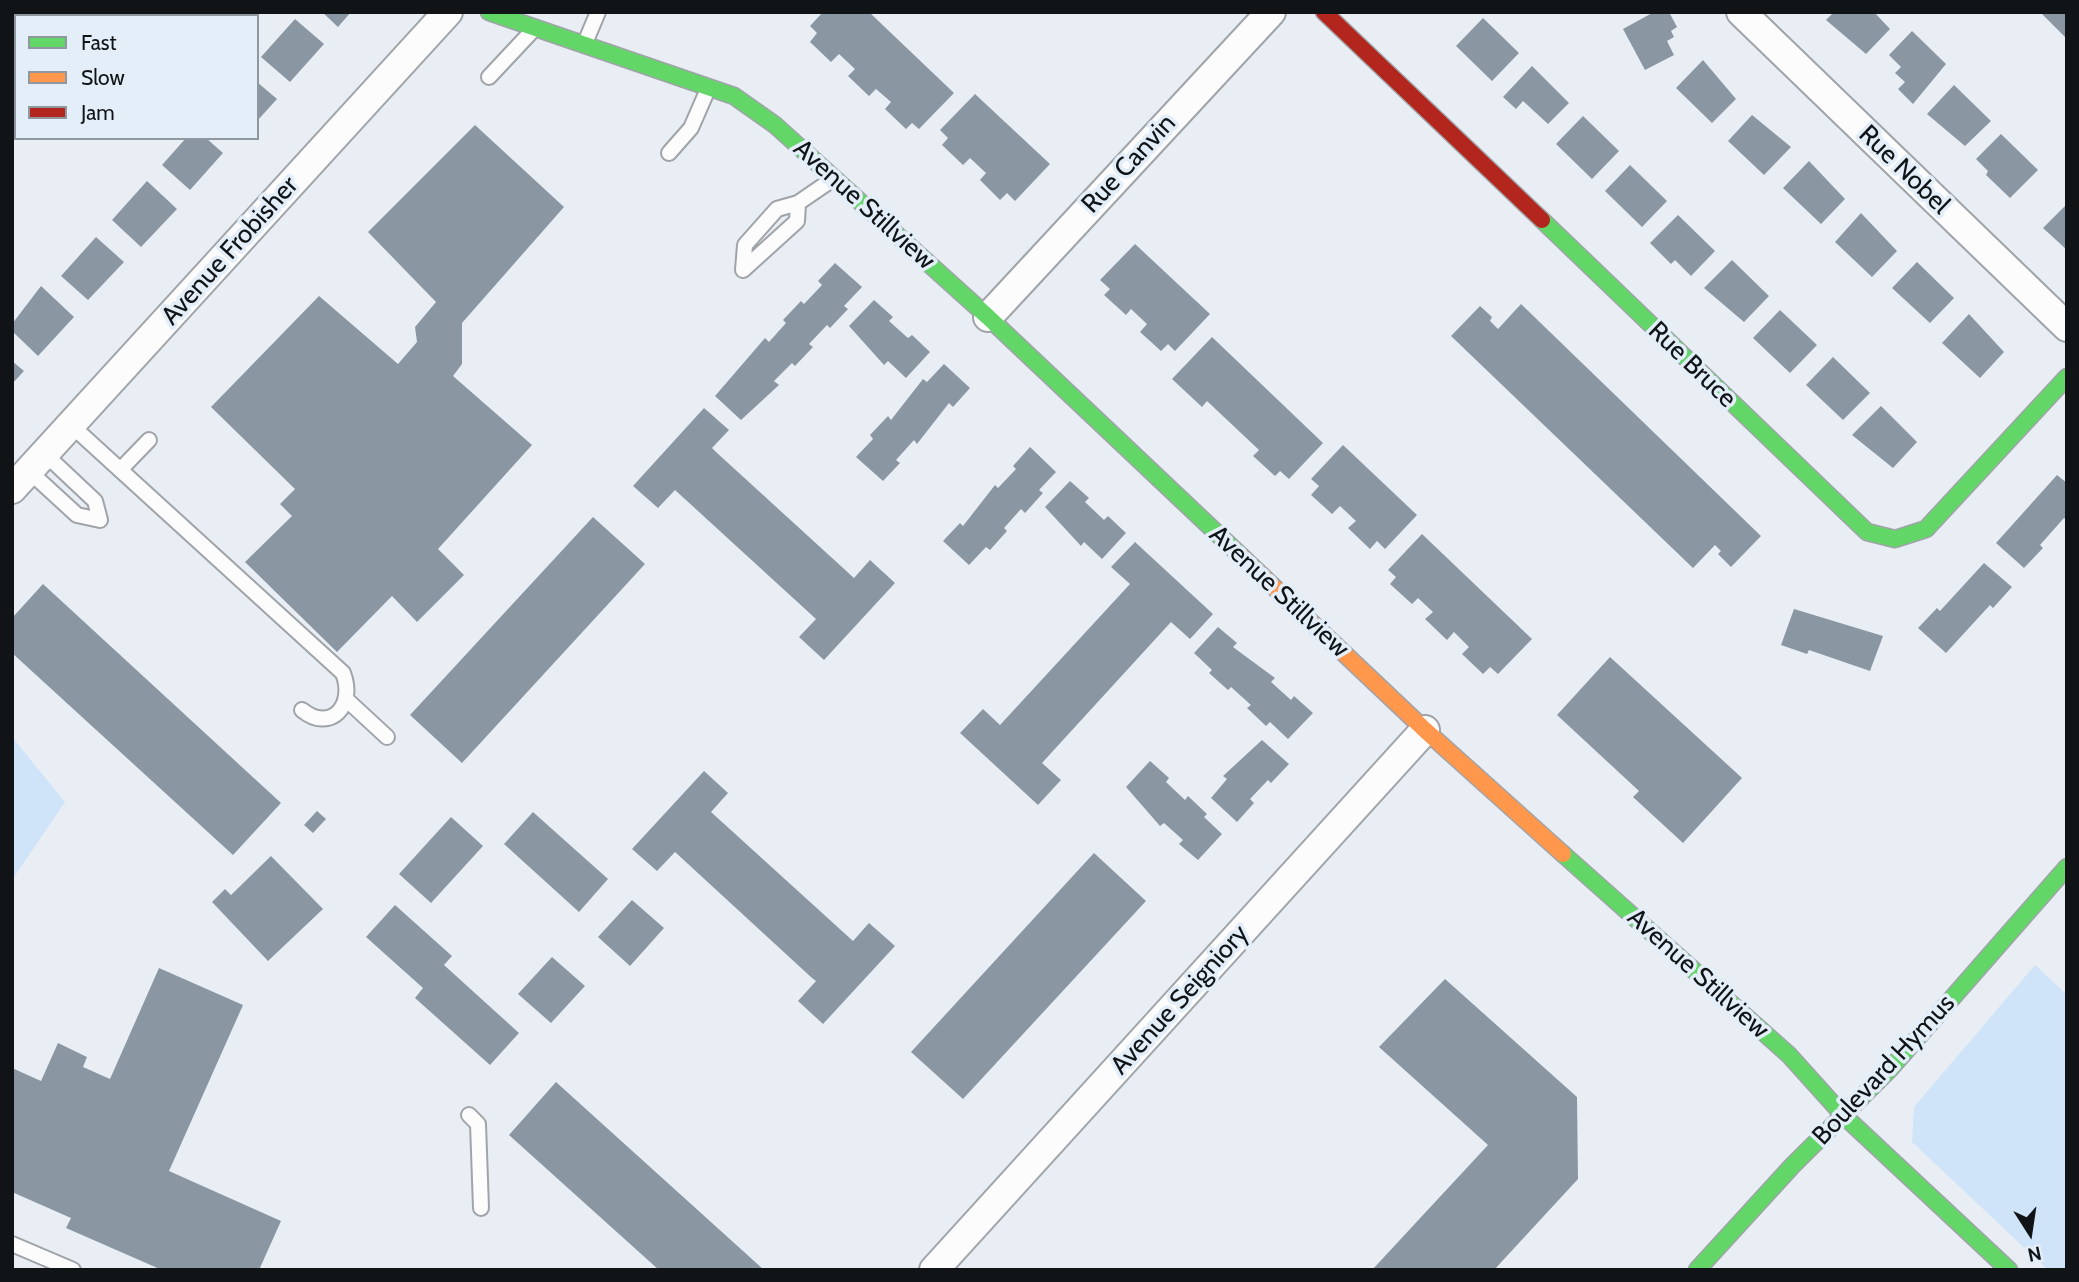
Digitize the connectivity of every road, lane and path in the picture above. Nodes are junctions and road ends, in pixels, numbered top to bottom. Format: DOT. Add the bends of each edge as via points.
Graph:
graph roads {
  1 [pos="448,12"];
  2 [pos="489,12"];
  3 [pos="598,12"];
  4 [pos="1271,12"];
  5 [pos="1324,12"];
  6 [pos="1741,12"];
  7 [pos="534,28"];
  8 [pos="584,45"];
  9 [pos="489,77"];
  10 [pos="708,88"];
  11 [pos="669,153"];
  12 [pos="834,178"];
  13 [pos="798,203"];
  14 [pos="988,317"];
  15 [pos="2067,327"];
  16 [pos="2067,377"];
  17 [pos="71,425"];
  18 [pos="149,440"];
  19 [pos="121,469"];
  20 [pos="29,471"];
  21 [pos="348,701"];
  22 [pos="302,710"];
  23 [pos="1425,730"];
  24 [pos="387,737"];
  25 [pos="2067,867"];
  26 [pos="469,1115"];
  27 [pos="1843,1115"];
  28 [pos="481,1208"];
  29 [pos="12,1244"];
  30 [pos="73,1270"];
  31 [pos="934,1270"];
  32 [pos="1697,1270"];
  33 [pos="2008,1270"];
  1 -- 17 [label="street, Avenue Frobisher"];
  2 -- 7 [label="street, Avenue Stillview"];
  3 -- 8 [label="lane"];
  4 -- 14 [label="street, Rue Canvin"];
  5 -- 16 [label="street, Rue Bruce" via="1867,532 1895,539 1926,529"];
  6 -- 15 [label="street, Rue Nobel"];
  7 -- 8 [label="street, Avenue Stillview"];
  7 -- 9 [label="lane"];
  8 -- 10 [label="street, Avenue Stillview"];
  10 -- 11 [label="lane" via="691,128"];
  10 -- 12 [label="street, Avenue Stillview" via="734,96 775,125"];
  12 -- 13 [label="lane"];
  12 -- 14 [label="street, Avenue Stillview"];
  13 -- 13 [label="lane" via="777,209 745,245 743,270 797,221"];
  14 -- 23 [label="street, Avenue Stillview"];
  17 -- 19 [label="lane"];
  17 -- 20 [label="street, Avenue Frobisher"];
  18 -- 19 [label="lane"];
  19 -- 21 [label="lane" via="343,673"];
  20 -- 20 [label="lane" via="77,515 100,520 95,501"];
  21 -- 22 [label="lane" via="325,719 311,718"];
  21 -- 24 [label="lane"];
  23 -- 27 [label="street, Avenue Stillview" via="1789,1055"];
  23 -- 31 [label="street, Avenue Seigniory"];
  25 -- 27 [label="street, Boulevard Hymus" via="1899,1059"];
  26 -- 28 [label="lane" via="478,1124"];
  27 -- 32 [label="street, Boulevard Hymus"];
  27 -- 33 [label="street, Avenue Stillview"];
  29 -- 30 [label="lane"];
}
